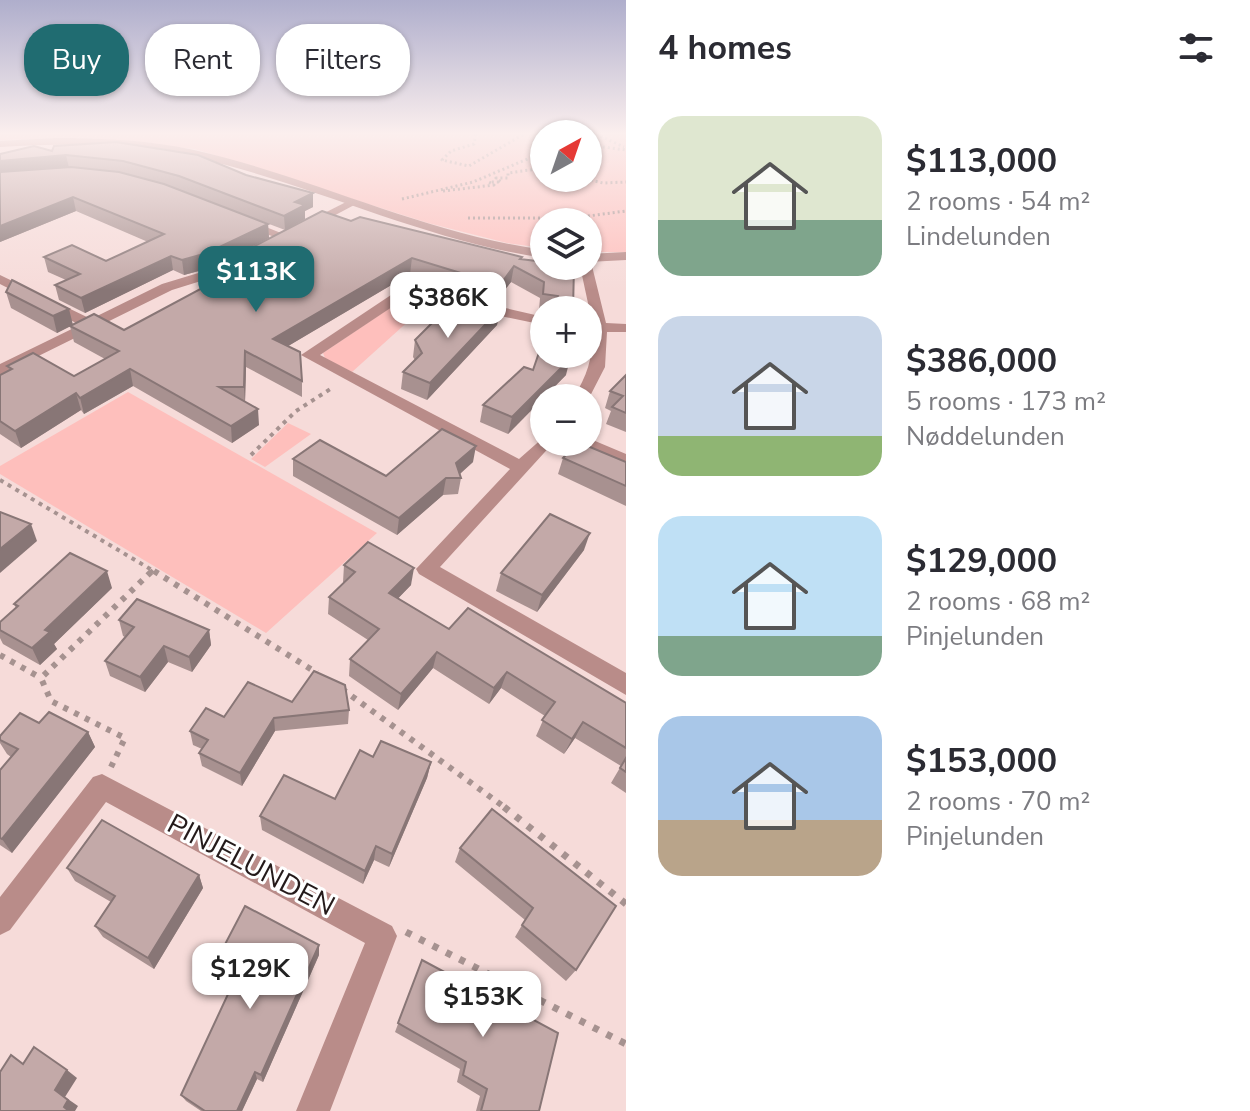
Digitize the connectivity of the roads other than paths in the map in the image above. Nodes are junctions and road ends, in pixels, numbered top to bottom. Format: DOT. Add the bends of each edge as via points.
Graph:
graph roads {
  1 [pos="299,186"];
  2 [pos="352,203"];
  3 [pos="228,216"];
  4 [pos="285,237"];
  5 [pos="271,244"];
  6 [pos="530,251"];
  7 [pos="626,256"];
  8 [pos="602,257"];
  9 [pos="243,259"];
  10 [pos="0,279"];
  11 [pos="530,318"];
  12 [pos="91,325"];
  13 [pos="602,328"];
  14 [pos="626,328"];
  15 [pos="0,370"];
  16 [pos="602,451"];
  17 [pos="533,456"];
  18 [pos="626,461"];
  19 [pos="522,468"];
  20 [pos="626,685"];
  21 [pos="0,920"];
  22 [pos="313,1111"];
  1 -- 2 [label="street"];
  2 -- 4 [label="street"];
  2 -- 6 [label="street" via="459,238"];
  3 -- 4 [label="street"];
  4 -- 5 [label="street"];
  7 -- 8 [label="street"];
  9 -- 12 [label="street" via="215,274 167,287"];
  10 -- 12 [label="street"];
  11 -- 19 [label="street" via="411,288 309,355"];
  12 -- 15 [label="street"];
  13 -- 14 [label="street"];
  16 -- 18 [label="street"];
  17 -- 19 [label="street"];
  19 -- 20 [label="street" via="426,569"];
  21 -- 22 [label="street, PINJELUNDEN" via="102,786 382,936"];
}
